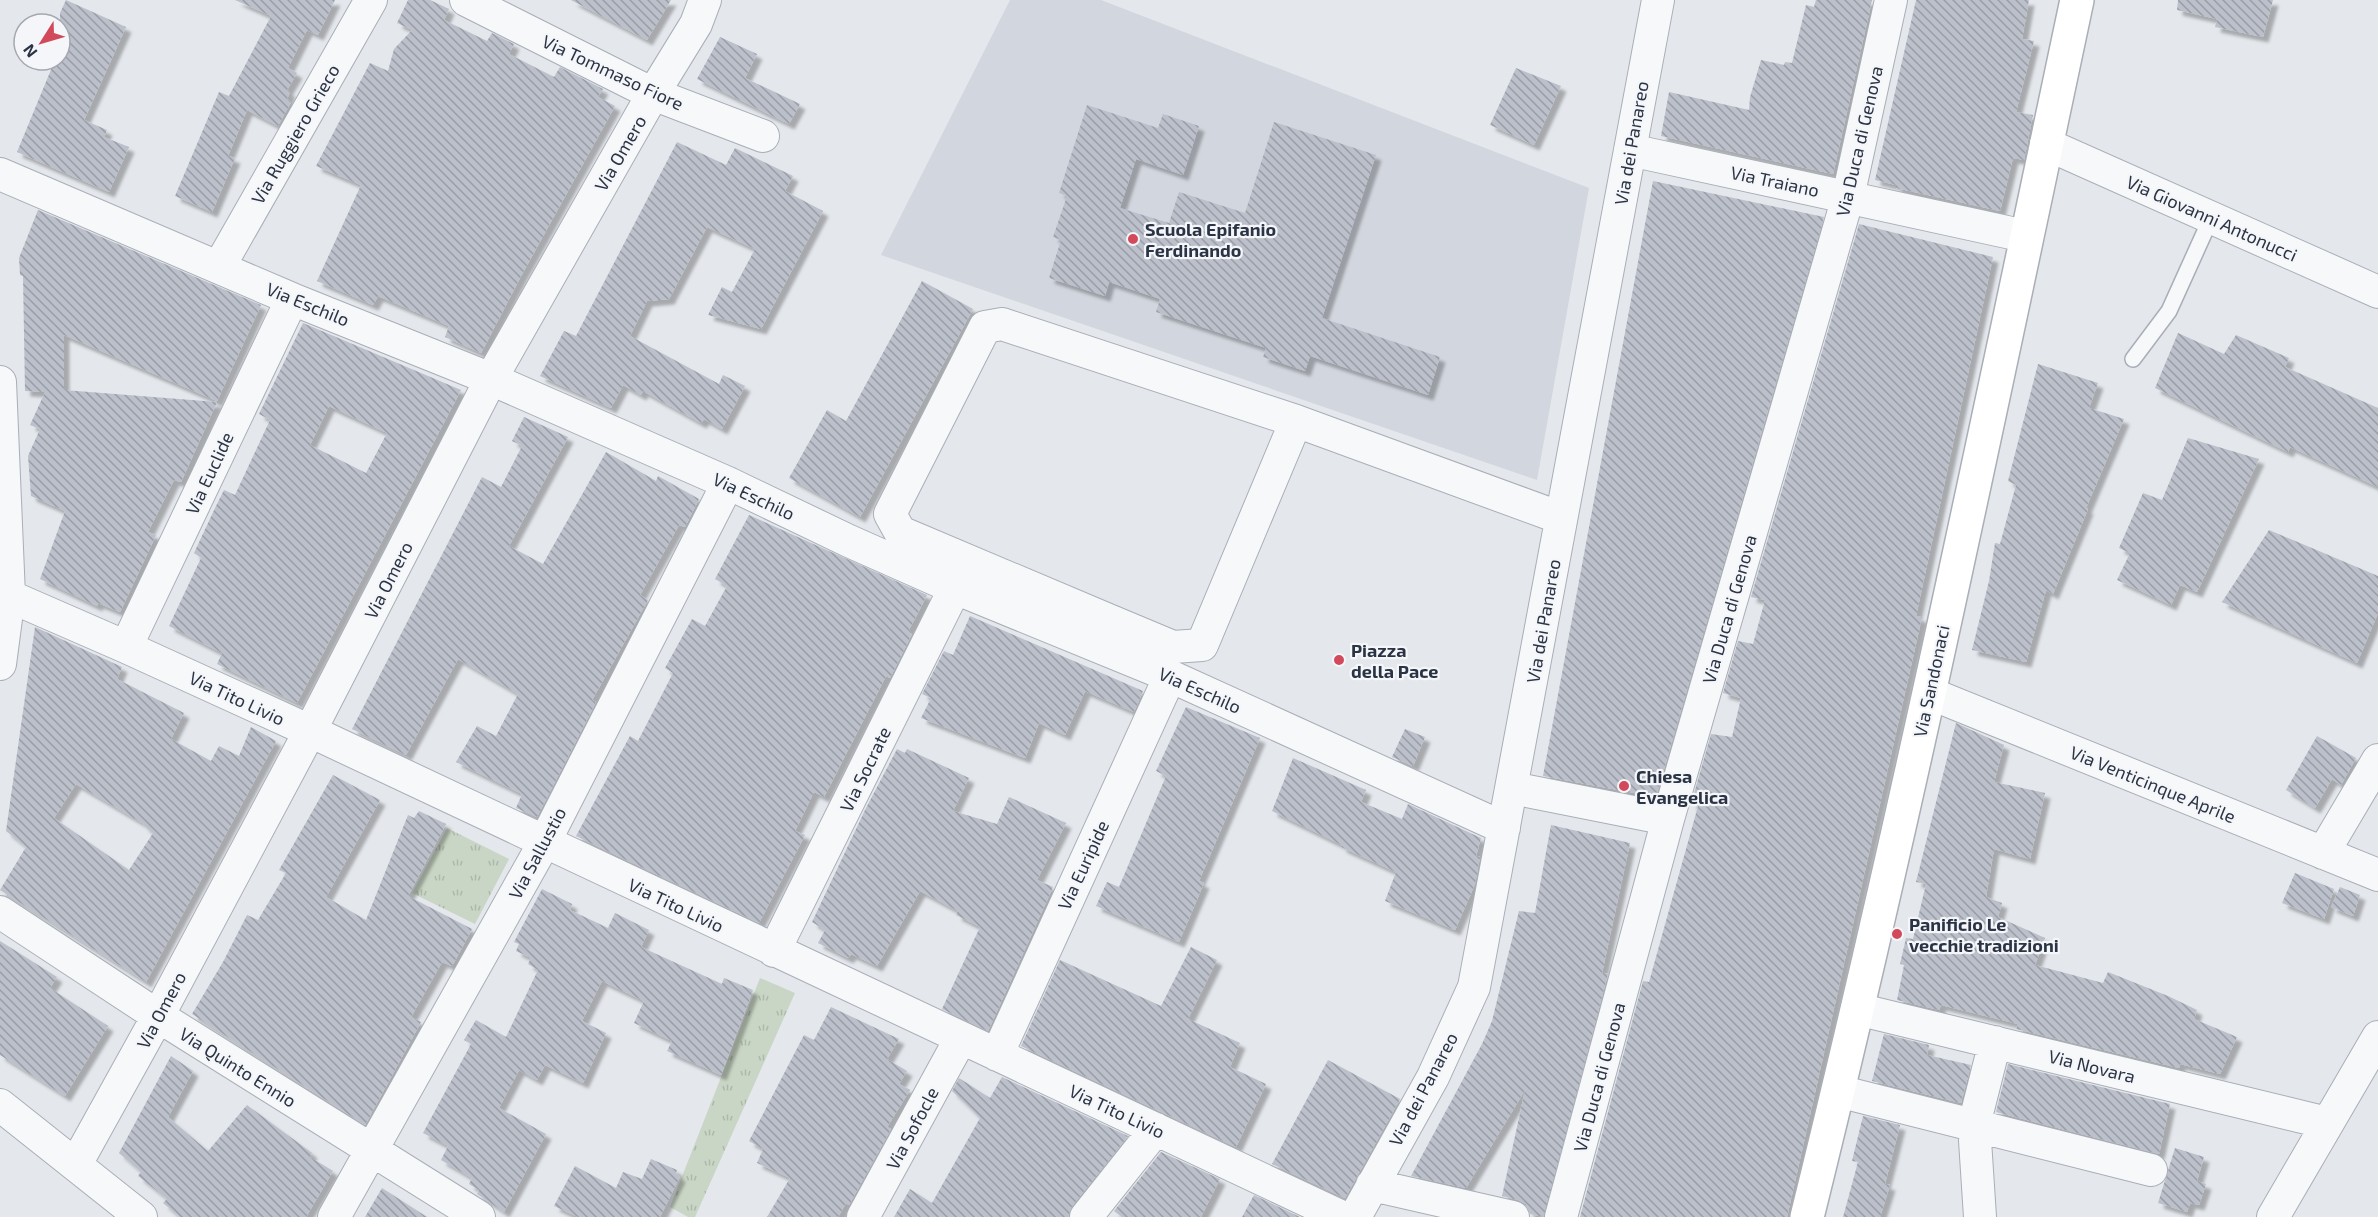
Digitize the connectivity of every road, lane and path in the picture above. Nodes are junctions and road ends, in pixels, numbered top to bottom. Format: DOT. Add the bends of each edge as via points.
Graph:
graph roads {
  1 [pos="371,0"];
  2 [pos="466,0"];
  3 [pos="705,0"];
  4 [pos="1658,0"];
  5 [pos="1891,0"];
  6 [pos="2077,0"];
  7 [pos="653,94"];
  8 [pos="763,136"];
  9 [pos="2046,144"];
  10 [pos="1630,150"];
  11 [pos="0,174"];
  12 [pos="1848,197"];
  13 [pos="2211,218"];
  14 [pos="2025,236"];
  15 [pos="219,267"];
  16 [pos="2378,292"];
  17 [pos="292,298"];
  18 [pos="2133,359"];
  19 [pos="492,379"];
  20 [pos="0,382"];
  21 [pos="1,414"];
  22 [pos="1296,421"];
  23 [pos="728,483"];
  24 [pos="1562,518"];
  25 [pos="955,588"];
  26 [pos="9,596"];
  27 [pos="1099,631"];
  28 [pos="126,647"];
  29 [pos="0,664"];
  30 [pos="1170,676"];
  31 [pos="1929,693"];
  32 [pos="310,731"];
  33 [pos="2378,760"];
  34 [pos="1512,789"];
  35 [pos="1668,819"];
  36 [pos="1504,828"];
  37 [pos="544,843"];
  38 [pos="2323,853"];
  39 [pos="2378,875"];
  40 [pos="0,912"];
  41 [pos="774,951"];
  42 [pos="1857,1008"];
  43 [pos="158,1016"];
  44 [pos="2378,1037"];
  45 [pos="960,1038"];
  46 [pos="1995,1042"];
  47 [pos="997,1055"];
  48 [pos="1838,1091"];
  49 [pos="0,1105"];
  50 [pos="2327,1123"];
  51 [pos="1974,1125"];
  52 [pos="1156,1130"];
  53 [pos="371,1151"];
  54 [pos="76,1164"];
  55 [pos="2151,1170"];
  56 [pos="1371,1185"];
  57 [pos="141,1217"];
  58 [pos="334,1217"];
  59 [pos="478,1217"];
  60 [pos="863,1217"];
  61 [pos="1086,1217"];
  62 [pos="1342,1217"];
  63 [pos="1355,1217"];
  64 [pos="1513,1217"];
  65 [pos="1561,1217"];
  66 [pos="1807,1217"];
  67 [pos="1980,1217"];
  68 [pos="2272,1217"];
  1 -- 15 [label="street, Via Ruggiero Grieco"];
  2 -- 7 [label="street, Via Tommaso Fiore"];
  3 -- 7 [label="street, Via Omero" via="696,24"];
  4 -- 10 [label="street, Via dei Panareo"];
  5 -- 12 [label="street, Via Duca di Genova"];
  6 -- 9 [label="main road, Via Sandonaci"];
  7 -- 8 [label="street, Via Tommaso Fiore"];
  7 -- 19 [label="street, Via Omero"];
  9 -- 13 [label="street, Via Giovanni Antonucci"];
  9 -- 14 [label="main road, Via Sandonaci"];
  10 -- 12 [label="street, Via Traiano"];
  10 -- 24 [label="street, Via dei Panareo"];
  11 -- 15 [label="street, Via Eschilo"];
  12 -- 14 [label="street, Via Traiano"];
  12 -- 35 [label="street, Via Duca di Genova"];
  13 -- 16 [label="street, Via Giovanni Antonucci"];
  13 -- 18 [label="lane" via="2169,311"];
  14 -- 31 [label="main road, Via Sandonaci"];
  15 -- 17 [label="street, Via Eschilo"];
  17 -- 19 [label="street, Via Eschilo"];
  17 -- 28 [label="street, Via Euclide"];
  19 -- 23 [label="street, Via Eschilo"];
  19 -- 32 [label="street, Via Omero"];
  20 -- 21 [label="street"];
  21 -- 26 [label="street"];
  22 -- 24 [label="street"];
  22 -- 27 [label="street" via="1202,645 1173,647"];
  22 -- 27 [label="street" via="1002,324 985,327 890,514 900,532"];
  23 -- 25 [label="street, Via Eschilo"];
  23 -- 37 [label="street, Via Sallustio"];
  24 -- 34 [label="street, Via dei Panareo"];
  25 -- 27 [label="street, Via Eschilo"];
  25 -- 41 [label="street, Via Socrate"];
  26 -- 28 [label="street, Via Tito Livio"];
  26 -- 29 [label="street"];
  27 -- 30 [label="street, Via Eschilo"];
  28 -- 32 [label="street, Via Tito Livio"];
  30 -- 36 [label="street, Via Eschilo"];
  30 -- 47 [label="street, Via Euripide"];
  31 -- 38 [label="street, Via Venticinque Aprile"];
  31 -- 42 [label="main road, Via Sandonaci"];
  32 -- 37 [label="street, Via Tito Livio"];
  32 -- 43 [label="street, Via Omero"];
  33 -- 38 [label="street"];
  34 -- 35 [label="street"];
  34 -- 36 [label="street, Via dei Panareo"];
  35 -- 65 [label="street, Via Duca di Genova"];
  36 -- 56 [label="street, Via dei Panareo" via="1474,987 1433,1077"];
  37 -- 41 [label="street, Via Tito Livio"];
  37 -- 53 [label="street, Via Sallustio"];
  38 -- 39 [label="street, Via Venticinque Aprile"];
  40 -- 43 [label="street, Via Quinto Ennio"];
  41 -- 45 [label="street, Via Tito Livio"];
  42 -- 46 [label="street, Via Novara"];
  42 -- 48 [label="main road, Via Sandonaci"];
  43 -- 53 [label="street, Via Quinto Ennio"];
  43 -- 54 [label="street, Via Omero"];
  44 -- 50 [label="street"];
  45 -- 47 [label="street, Via Tito Livio"];
  45 -- 60 [label="street, Via Sofocle"];
  46 -- 50 [label="street, Via Novara"];
  46 -- 51 [label="street"];
  47 -- 52 [label="street, Via Tito Livio"];
  48 -- 51 [label="street"];
  48 -- 66 [label="main road, Via Sandonaci"];
  49 -- 54 [label="street"];
  50 -- 68 [label="street"];
  51 -- 55 [label="street"];
  51 -- 67 [label="street"];
  52 -- 61 [label="street"];
  52 -- 62 [label="street, Via Tito Livio"];
  53 -- 58 [label="street, Via Sallustio"];
  53 -- 59 [label="street, Via Quinto Ennio"];
  54 -- 57 [label="street"];
  56 -- 63 [label="street, Via dei Panareo"];
  56 -- 64 [label="street"];
}
